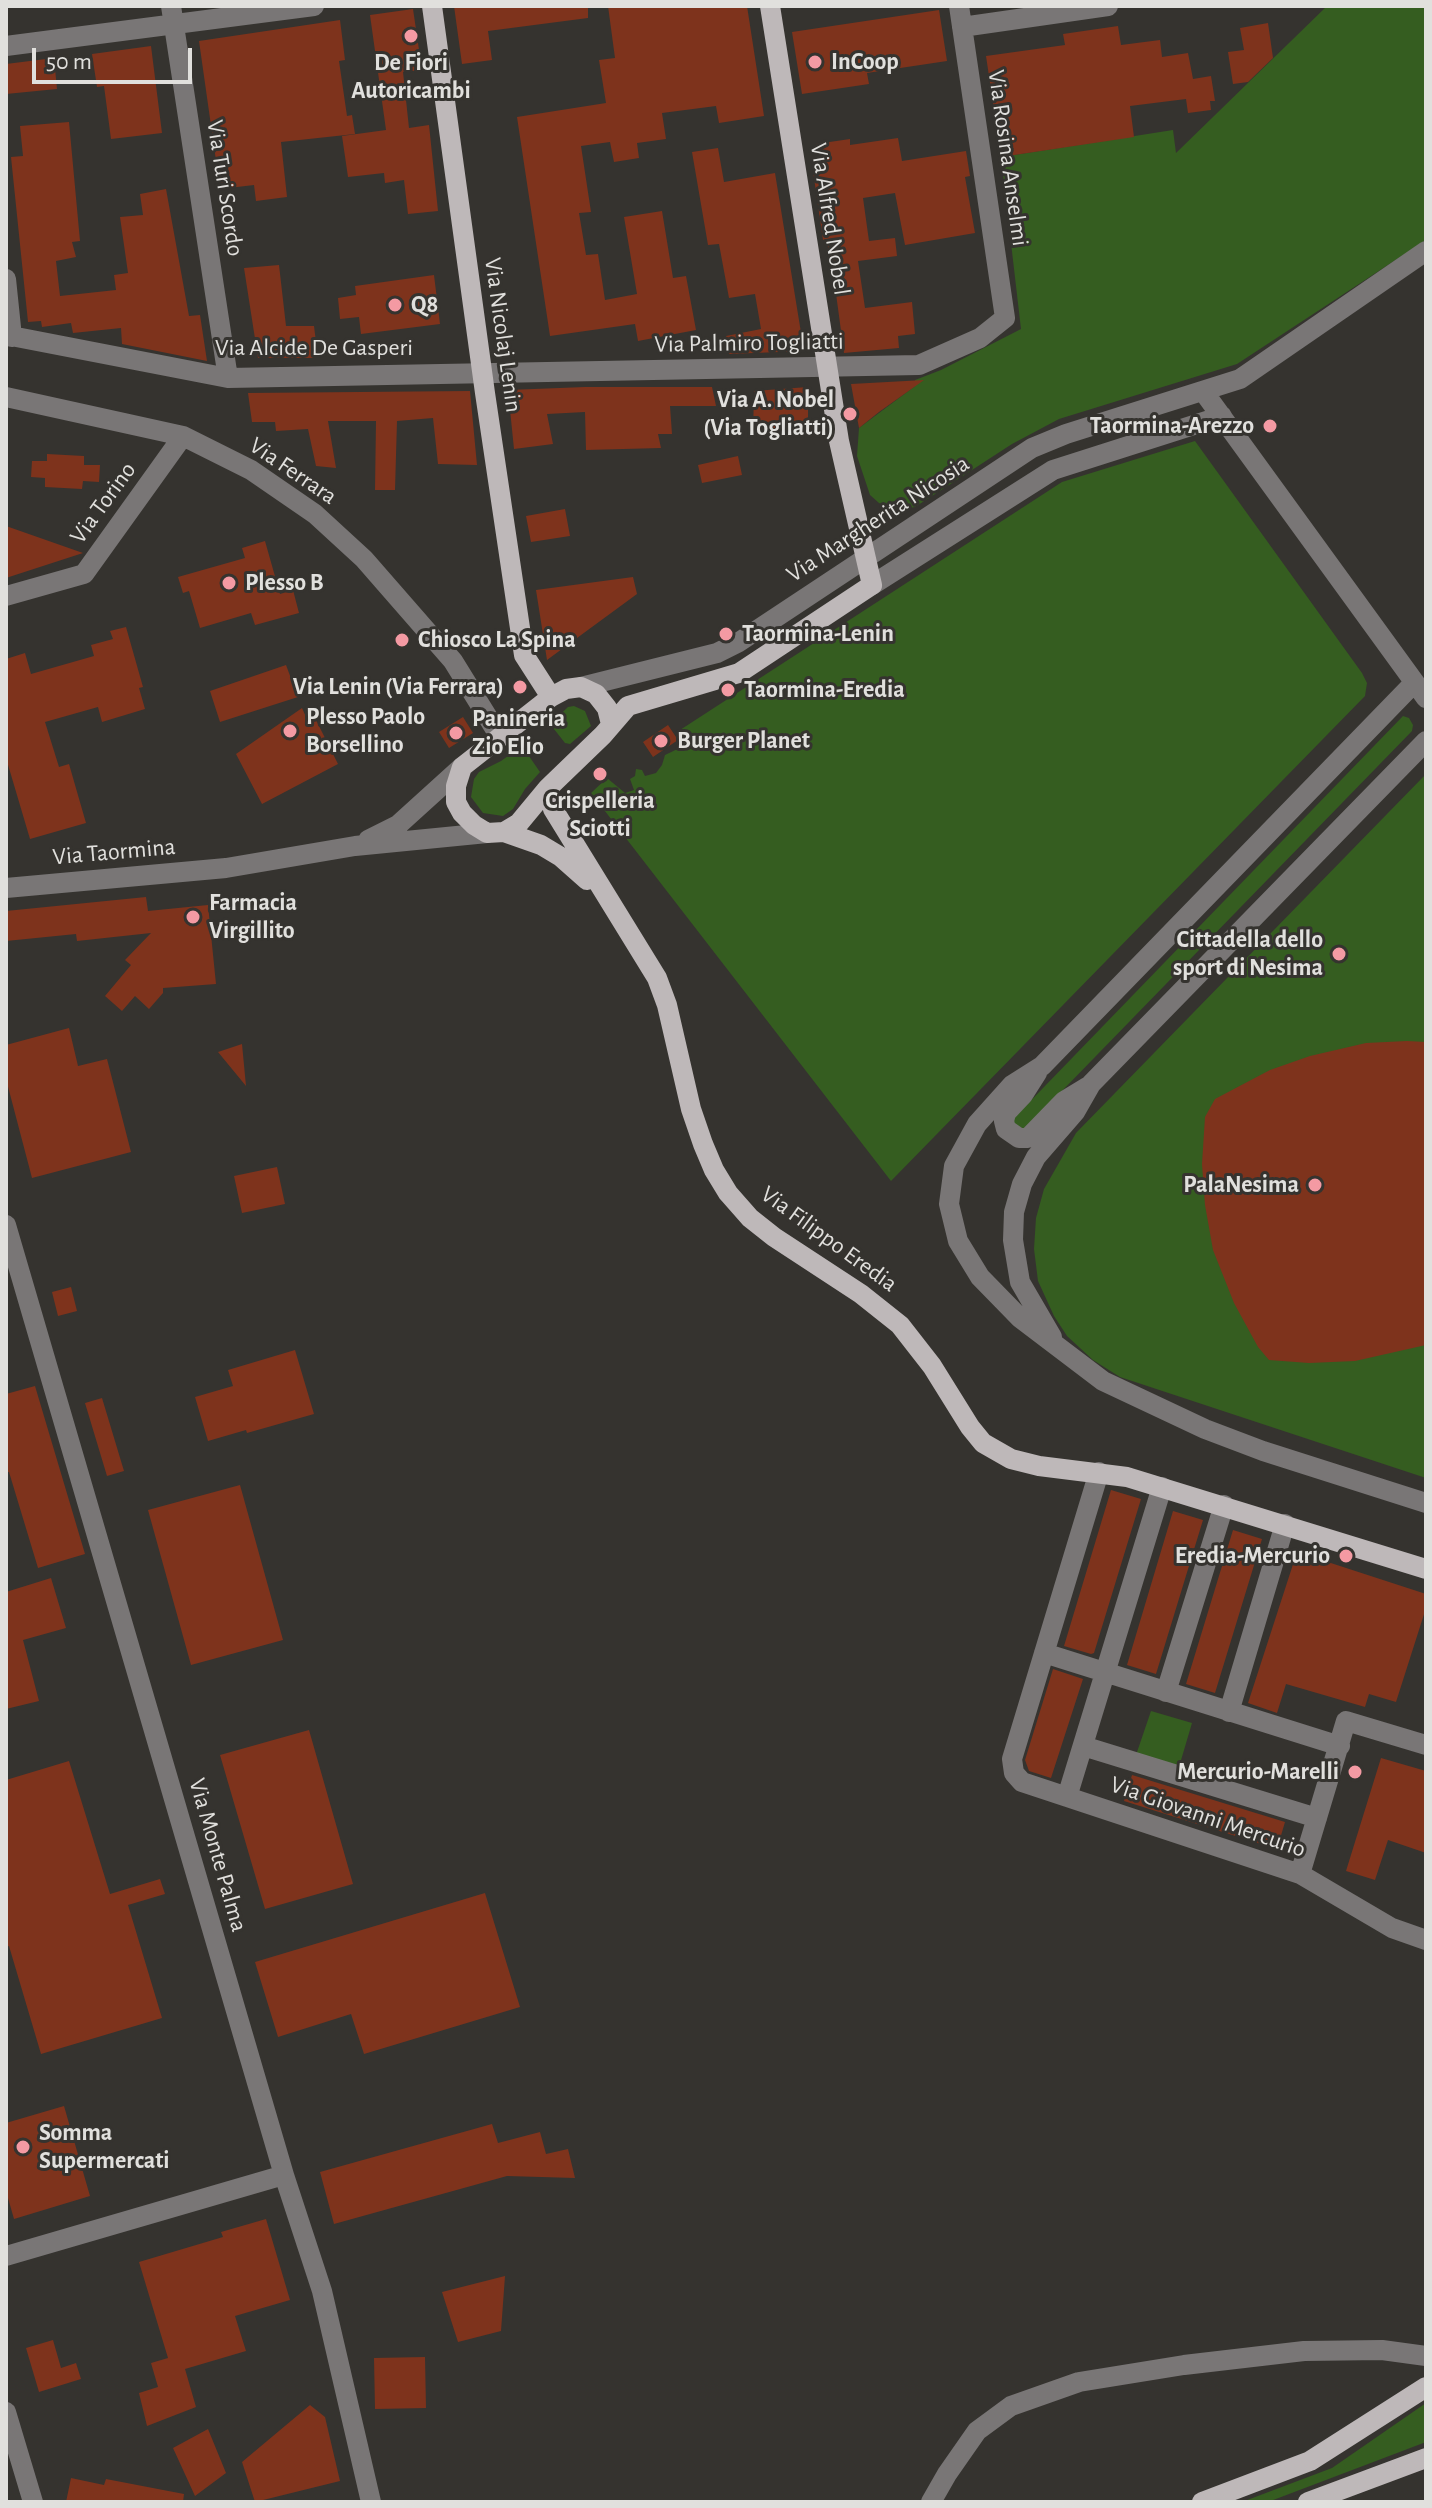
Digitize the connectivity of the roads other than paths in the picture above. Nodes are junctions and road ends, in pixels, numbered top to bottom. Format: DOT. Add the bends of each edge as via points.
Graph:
graph roads {
  1 [pos="314,6"];
  2 [pos="432,6"];
  3 [pos="770,6"];
  4 [pos="1108,6"];
  5 [pos="172,16"];
  6 [pos="960,16"];
  7 [pos="6,46"];
  8 [pos="1426,251"];
  9 [pos="6,279"];
  10 [pos="1005,318"];
  11 [pos="9,336"];
  12 [pos="827,368"];
  13 [pos="482,373"];
  14 [pos="228,378"];
  15 [pos="1203,391"];
  16 [pos="6,397"];
  17 [pos="1222,416"];
  18 [pos="183,436"];
  19 [pos="866,558"];
  20 [pos="872,585"];
  21 [pos="6,596"];
  22 [pos="581,687"];
  23 [pos="1420,690"];
  24 [pos="551,697"];
  25 [pos="611,724"];
  26 [pos="500,737"];
  27 [pos="1426,741"];
  28 [pos="462,767"];
  29 [pos="548,788"];
  30 [pos="495,833"];
  31 [pos="355,846"];
  32 [pos="6,888"];
  33 [pos="608,902"];
  34 [pos="1042,1066"];
  35 [pos="1091,1084"];
  36 [pos="6,1225"];
  37 [pos="1059,1347"];
  38 [pos="1099,1472"];
  39 [pos="1162,1487"];
  40 [pos="1426,1503"];
  41 [pos="1224,1505"];
  42 [pos="1285,1524"];
  43 [pos="1426,1569"];
  44 [pos="1044,1653"];
  45 [pos="1106,1673"];
  46 [pos="1166,1692"];
  47 [pos="1229,1712"];
  48 [pos="1426,1745"];
  49 [pos="1083,1746"];
  50 [pos="1340,1746"];
  51 [pos="1067,1797"];
  52 [pos="1317,1818"];
  53 [pos="1300,1874"];
  54 [pos="1426,1940"];
  55 [pos="284,2175"];
  56 [pos="6,2256"];
  57 [pos="1426,2356"];
  58 [pos="1426,2387"];
  59 [pos="6,2412"];
  60 [pos="1426,2458"];
  61 [pos="1315,2501"];
  62 [pos="33,2502"];
  63 [pos="371,2502"];
  64 [pos="931,2502"];
  65 [pos="1202,2502"];
  1 -- 5 [label="street"];
  2 -- 13 [label="main road, Via Nicolaj Lenin"];
  3 -- 12 [label="main road, Via Alfred Nobel"];
  4 -- 6 [label="street"];
  5 -- 7 [label="street"];
  5 -- 14 [label="street, Via Turi Scordo"];
  6 -- 10 [label="street, Via Rosina Anselmi"];
  8 -- 15 [label="street, Via Margherita Nicosia" via="1240,379"];
  9 -- 11 [label="street"];
  10 -- 12 [label="street, Via Palmiro Togliatti" via="980,338 919,365"];
  11 -- 14 [label="street, Via Alcide De Gasperi"];
  12 -- 13 [label="street, Via Palmiro Togliatti"];
  12 -- 19 [label="main road, Via Alfred Nobel"];
  13 -- 14 [label="street, Via Alcide De Gasperi"];
  13 -- 24 [label="main road, Via Nicolaj Lenin" via="524,655"];
  15 -- 17 [label="street"];
  15 -- 19 [label="street, Via Margherita Nicosia" via="1032,448"];
  16 -- 18 [label="street, Via Ferrara"];
  17 -- 20 [label="street" via="1053,470"];
  17 -- 23 [label="street"];
  18 -- 21 [label="street, Via Torino" via="84,574"];
  18 -- 26 [label="street, Via Ferrara" via="251,470 315,514 364,559 453,661"];
  19 -- 20 [label="main road, Via Alfred Nobel"];
  19 -- 22 [label="street, Via Margherita Nicosia" via="717,653"];
  20 -- 25 [label="main road" via="756,664 718,681 628,706"];
  22 -- 24 [label="main road"];
  22 -- 25 [label="main road" via="596,694"];
  23 -- 34 [label="street"];
  24 -- 26 [label="main road"];
  25 -- 29 [label="main road"];
  26 -- 28 [label="main road"];
  27 -- 35 [label="street"];
  28 -- 30 [label="main road" via="456,802 462,813"];
  28 -- 31 [label="street" via="398,825"];
  29 -- 30 [label="main road" via="519,823"];
  29 -- 33 [label="main road" via="553,809"];
  30 -- 31 [label="street"];
  30 -- 33 [label="main road" via="524,838 561,857"];
  31 -- 32 [label="street, Via Taormina" via="226,868"];
  33 -- 38 [label="main road, Via Filippo Eredia" via="657,978 703,1144 714,1170 750,1218 900,1325 983,1443 1011,1459"];
  34 -- 35 [label="street" via="1006,1113 1006,1129 1019,1138 1028,1138 1064,1101"];
  34 -- 37 [label="street" via="1012,1085 977,1124 954,1166 949,1204 958,1241 980,1277 1020,1318"];
  35 -- 37 [label="street" via="1075,1112 1036,1157 1014,1212 1020,1282"];
  36 -- 55 [label="street, Via Monte Palma"];
  37 -- 40 [label="street" via="1103,1381 1193,1424"];
  38 -- 39 [label="main road, Via Filippo Eredia"];
  38 -- 44 [label="street"];
  39 -- 41 [label="main road, Via Filippo Eredia"];
  39 -- 45 [label="street"];
  41 -- 42 [label="main road, Via Filippo Eredia"];
  41 -- 46 [label="street"];
  42 -- 43 [label="main road, Via Filippo Eredia"];
  42 -- 47 [label="street"];
  44 -- 45 [label="street"];
  44 -- 51 [label="street, Via Giovanni Mercurio" via="1012,1759 1014,1773 1022,1782"];
  45 -- 46 [label="street"];
  45 -- 49 [label="street"];
  46 -- 47 [label="street"];
  47 -- 50 [label="street"];
  48 -- 50 [label="street" via="1346,1721"];
  49 -- 51 [label="street"];
  49 -- 52 [label="street"];
  50 -- 52 [label="street"];
  51 -- 53 [label="street, Via Giovanni Mercurio"];
  52 -- 53 [label="street"];
  53 -- 54 [label="street, Via Giovanni Mercurio" via="1392,1928"];
  55 -- 56 [label="street"];
  55 -- 63 [label="street, Via Monte Palma" via="322,2291"];
  57 -- 64 [label="street" via="1382,2350 1304,2351 1079,2382 1011,2406 977,2431"];
  58 -- 65 [label="main road" via="1310,2461"];
  59 -- 62 [label="street"];
  60 -- 61 [label="main road"];
}
